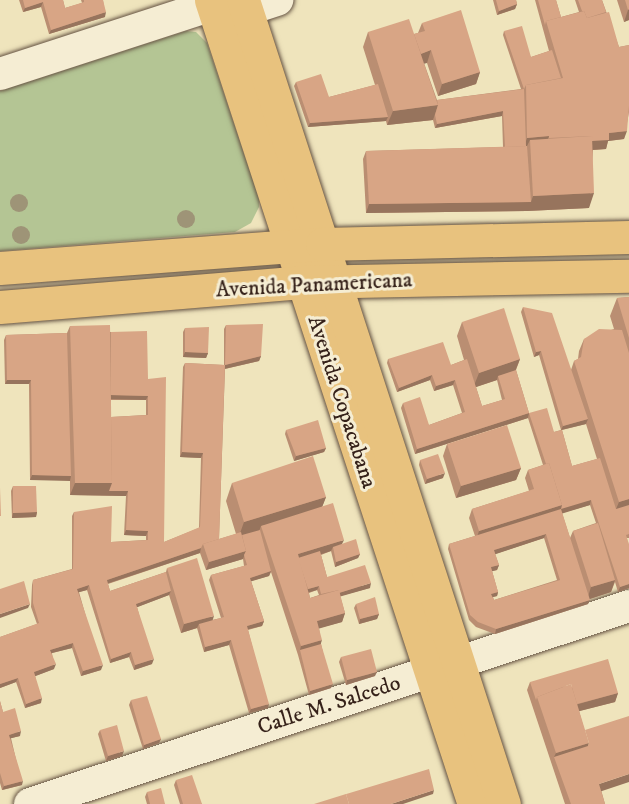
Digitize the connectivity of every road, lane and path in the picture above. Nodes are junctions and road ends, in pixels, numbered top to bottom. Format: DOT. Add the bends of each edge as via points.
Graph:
graph roads {
  1 [pos="277,0"];
  2 [pos="228,4"];
  3 [pos="0,74"];
  4 [pos="629,237"];
  5 [pos="322,244"];
  6 [pos="290,246"];
  7 [pos="0,268"];
  8 [pos="629,276"];
  9 [pos="334,281"];
  10 [pos="302,282"];
  11 [pos="0,307"];
  12 [pos="629,606"];
  13 [pos="445,667"];
  14 [pos="30,804"];
  15 [pos="474,804"];
  16 [pos="504,804"];
  1 -- 2 [label="street"];
  2 -- 3 [label="street"];
  2 -- 5 [label="main road, Avenida Copacabana"];
  2 -- 6 [label="main road, Avenida Copacabana"];
  4 -- 5 [label="main road, Avenida Panamericana"];
  5 -- 6 [label="main road, Avenida Panamericana"];
  5 -- 9 [label="main road, Avenida Copacabana"];
  6 -- 7 [label="main road, Avenida Panamericana"];
  6 -- 10 [label="main road, Avenida Copacabana"];
  8 -- 9 [label="main road, Avenida Panamericana"];
  9 -- 10 [label="main road, Avenida Panamericana"];
  9 -- 13 [label="main road, Avenida Copacabana"];
  10 -- 11 [label="main road, Avenida Panamericana"];
  10 -- 13 [label="main road, Avenida Copacabana"];
  12 -- 13 [label="street, Calle M. Salcedo"];
  13 -- 14 [label="street, Calle M. Salcedo"];
  13 -- 15 [label="main road, Avenida Copacabana"];
  13 -- 16 [label="main road, Avenida Copacabana"];
}
